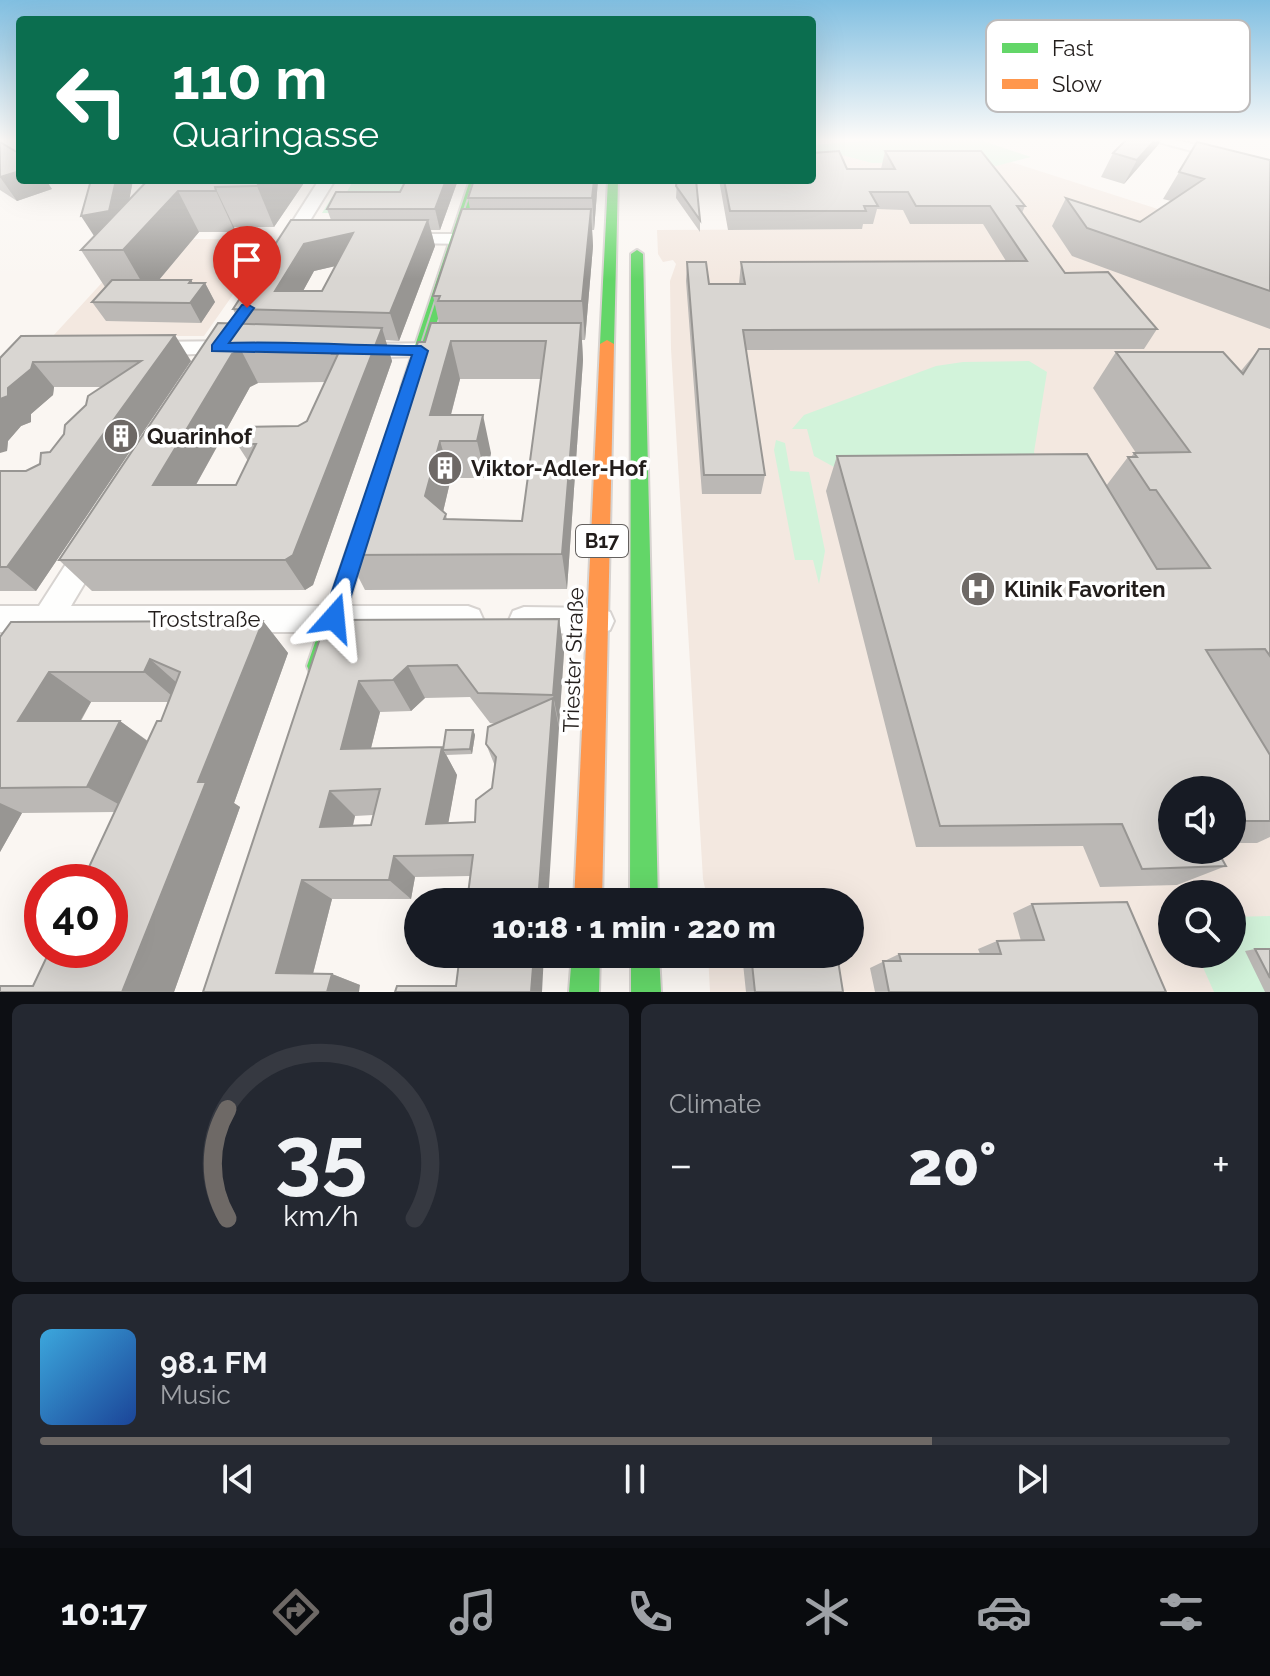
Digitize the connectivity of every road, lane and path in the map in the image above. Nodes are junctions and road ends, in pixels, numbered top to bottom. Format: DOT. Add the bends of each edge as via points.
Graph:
graph roads {
  1 [pos="323,186"];
  2 [pos="473,186"];
  3 [pos="612,186"];
  4 [pos="637,234"];
  5 [pos="290,238"];
  6 [pos="320,238"];
  7 [pos="380,239"];
  8 [pos="456,239"];
  9 [pos="491,239"];
  10 [pos="274,265"];
  11 [pos="240,318"];
  12 [pos="264,347"];
  13 [pos="218,348"];
  14 [pos="121,349"];
  15 [pos="456,350"];
  16 [pos="578,350"];
  17 [pos="608,350"];
  18 [pos="331,351"];
  19 [pos="421,351"];
  20 [pos="202,370"];
  21 [pos="403,406"];
  22 [pos="375,492"];
  23 [pos="105,527"];
  24 [pos="334,618"];
  25 [pos="0,619"];
  26 [pos="48,619"];
  27 [pos="599,621"];
  28 [pos="310,690"];
  29 [pos="0,693"];
  30 [pos="589,888"];
  31 [pos="644,888"];
  32 [pos="585,968"];
  33 [pos="645,968"];
  34 [pos="584,992"];
  35 [pos="646,992"];
  1 -- 5 [label="street"];
  2 -- 8 [label="main road"];
  3 -- 17 [label="main road, Triester Straße / B17" via="604,238"];
  4 -- 31 [label="main road, B17"];
  5 -- 6 [label="street"];
  5 -- 10 [label="street"];
  7 -- 8 [label="street"];
  8 -- 9 [label="street"];
  8 -- 19 [label="main road"];
  11 -- 13 [label="street"];
  12 -- 13 [label="street"];
  13 -- 14 [label="street"];
  13 -- 20 [label="street"];
  15 -- 19 [label="street"];
  16 -- 17 [label="street"];
  17 -- 27 [label="main road, Triester Straße / B17"];
  18 -- 19 [label="street"];
  19 -- 21 [label="main road"];
  22 -- 24 [label="main road"];
  23 -- 26 [label="street"];
  24 -- 26 [label="street, Troststraße"];
  24 -- 27 [label="street, Troststraße"];
  24 -- 28 [label="main road"];
  25 -- 26 [label="street, Troststraße"];
  26 -- 29 [label="street"];
  27 -- 30 [label="main road, Triester Straße / B17"];
  32 -- 34 [label="main road"];
  33 -- 35 [label="main road"];
}
